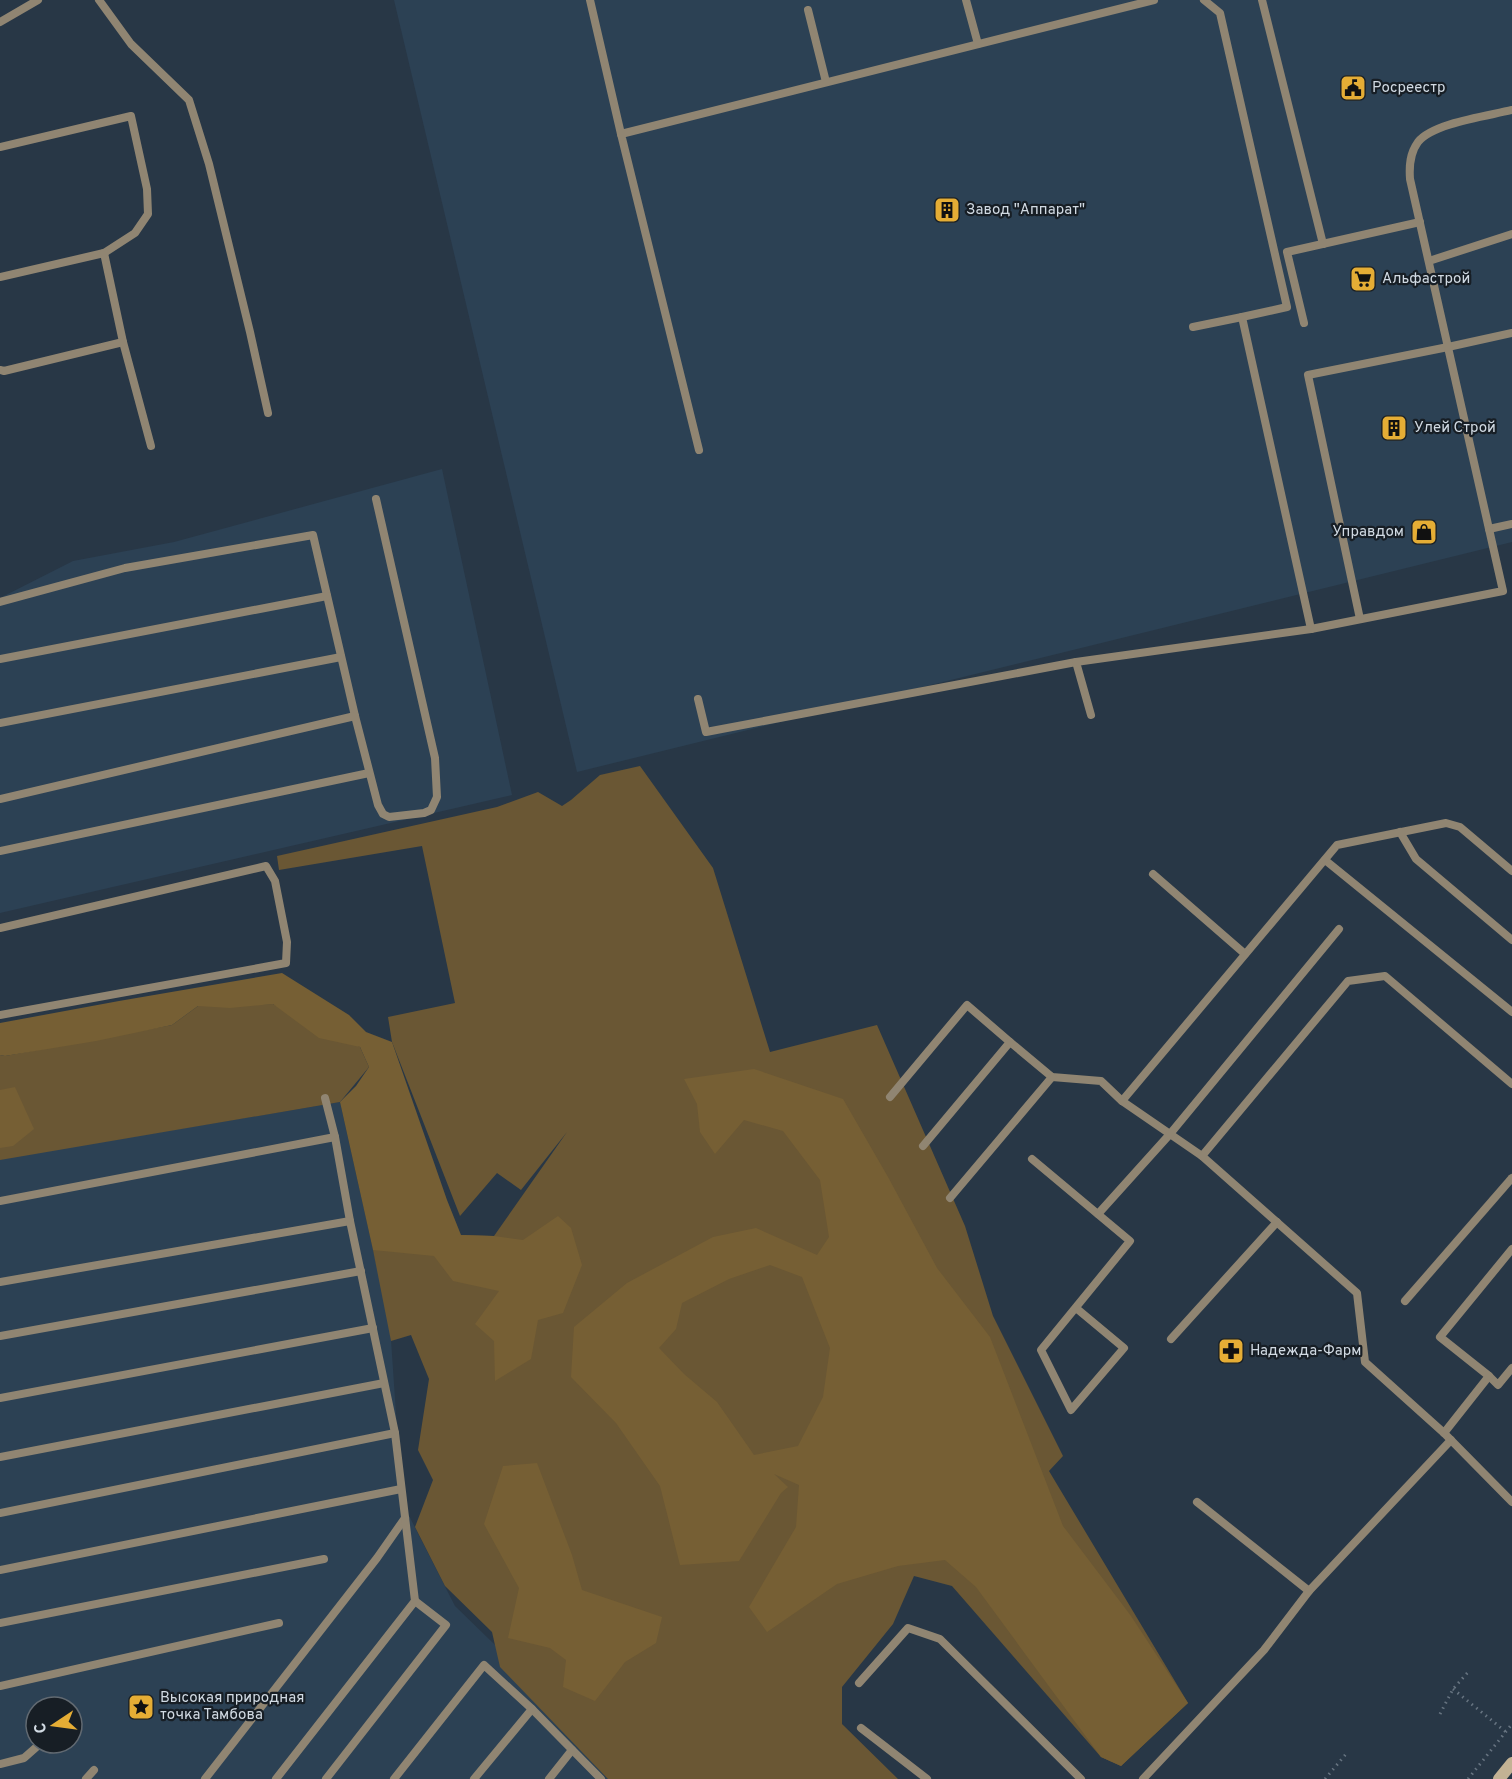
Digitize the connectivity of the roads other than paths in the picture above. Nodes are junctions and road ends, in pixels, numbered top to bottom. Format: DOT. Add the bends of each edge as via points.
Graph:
graph roads {
  1 [pos="38,0"];
  2 [pos="99,0"];
  3 [pos="590,0"];
  4 [pos="966,0"];
  5 [pos="1153,0"];
  6 [pos="1204,0"];
  7 [pos="1262,0"];
  8 [pos="808,10"];
  9 [pos="0,22"];
  10 [pos="978,44"];
  11 [pos="826,82"];
  12 [pos="1512,110"];
  13 [pos="621,134"];
  14 [pos="0,147"];
  15 [pos="1420,222"];
  16 [pos="1512,234"];
  17 [pos="1323,244"];
  18 [pos="104,253"];
  19 [pos="1429,261"];
  20 [pos="0,277"];
  21 [pos="1242,317"];
  22 [pos="1304,322"];
  23 [pos="1193,327"];
  24 [pos="1512,333"];
  25 [pos="123,342"];
  26 [pos="1449,347"];
  27 [pos="0,370"];
  28 [pos="268,413"];
  29 [pos="151,446"];
  30 [pos="699,450"];
  31 [pos="376,499"];
  32 [pos="1512,524"];
  33 [pos="1489,530"];
  34 [pos="327,597"];
  35 [pos="0,602"];
  36 [pos="1360,619"];
  37 [pos="1311,628"];
  38 [pos="341,657"];
  39 [pos="0,659"];
  40 [pos="1076,662"];
  41 [pos="698,699"];
  42 [pos="1091,715"];
  43 [pos="355,716"];
  44 [pos="0,723"];
  45 [pos="369,773"];
  46 [pos="0,799"];
  47 [pos="1400,832"];
  48 [pos="0,851"];
  49 [pos="1325,860"];
  50 [pos="1512,871"];
  51 [pos="1153,874"];
  52 [pos="0,928"];
  53 [pos="1339,929"];
  54 [pos="1512,940"];
  55 [pos="1245,954"];
  56 [pos="1512,1012"];
  57 [pos="0,1015"];
  58 [pos="1010,1042"];
  59 [pos="1052,1077"];
  60 [pos="1512,1084"];
  61 [pos="890,1097"];
  62 [pos="325,1098"];
  63 [pos="1122,1101"];
  64 [pos="1170,1134"];
  65 [pos="335,1137"];
  66 [pos="922,1146"];
  67 [pos="1202,1156"];
  68 [pos="1032,1159"];
  69 [pos="1512,1178"];
  70 [pos="950,1198"];
  71 [pos="0,1201"];
  72 [pos="1098,1214"];
  73 [pos="350,1221"];
  74 [pos="1277,1222"];
  75 [pos="1512,1249"];
  76 [pos="361,1271"];
  77 [pos="0,1282"];
  78 [pos="1405,1301"];
  79 [pos="1076,1308"];
  80 [pos="373,1328"];
  81 [pos="0,1336"];
  82 [pos="1171,1339"];
  83 [pos="1512,1368"];
  84 [pos="1489,1376"];
  85 [pos="384,1383"];
  86 [pos="0,1398"];
  87 [pos="394,1433"];
  88 [pos="1447,1437"];
  89 [pos="0,1457"];
  90 [pos="401,1489"];
  91 [pos="1512,1501"];
  92 [pos="1197,1502"];
  93 [pos="0,1513"];
  94 [pos="405,1518"];
  95 [pos="324,1559"];
  96 [pos="0,1570"];
  97 [pos="1309,1591"];
  98 [pos="415,1601"];
  99 [pos="0,1623"];
  100 [pos="279,1623"];
  101 [pos="859,1683"];
  102 [pos="0,1686"];
  103 [pos="532,1709"];
  104 [pos="861,1728"];
  105 [pos="572,1750"];
  106 [pos="27,1755"];
  107 [pos="1512,1763"];
  108 [pos="0,1764"];
  109 [pos="94,1770"];
  110 [pos="86,1779"];
  111 [pos="205,1779"];
  112 [pos="276,1779"];
  113 [pos="326,1779"];
  114 [pos="394,1779"];
  115 [pos="474,1779"];
  116 [pos="549,1779"];
  117 [pos="601,1779"];
  118 [pos="927,1779"];
  119 [pos="1081,1779"];
  120 [pos="1143,1779"];
  121 [pos="1499,1779"];
  1 -- 9 [label="lane"];
  2 -- 28 [label="lane" via="131,44 189,100 212,175"];
  3 -- 13 [label="lane"];
  4 -- 10 [label="lane"];
  5 -- 10 [label="lane"];
  6 -- 21 [label="lane" via="1220,13 1287,306"];
  7 -- 17 [label="lane"];
  8 -- 11 [label="lane"];
  10 -- 11 [label="lane"];
  11 -- 13 [label="lane"];
  12 -- 15 [label="lane" via="1435,129 1418,142 1409,164"];
  13 -- 30 [label="lane"];
  14 -- 18 [label="lane" via="131,116 147,189 148,214 135,233"];
  15 -- 17 [label="lane"];
  15 -- 19 [label="lane"];
  16 -- 19 [label="lane"];
  17 -- 22 [label="lane" via="1287,252"];
  18 -- 20 [label="lane"];
  18 -- 25 [label="lane"];
  19 -- 26 [label="lane"];
  21 -- 23 [label="lane"];
  21 -- 37 [label="lane"];
  24 -- 26 [label="lane"];
  25 -- 27 [label="lane"];
  25 -- 29 [label="lane"];
  26 -- 33 [label="lane"];
  26 -- 36 [label="lane" via="1308,375"];
  31 -- 45 [label="lane" via="435,758 437,797 431,810 389,817 383,814"];
  32 -- 33 [label="lane"];
  33 -- 36 [label="lane" via="1503,591"];
  34 -- 35 [label="lane" via="313,535 124,568"];
  34 -- 38 [label="lane"];
  34 -- 39 [label="lane"];
  36 -- 37 [label="lane"];
  37 -- 40 [label="lane"];
  38 -- 43 [label="lane"];
  38 -- 44 [label="lane"];
  40 -- 41 [label="lane" via="706,732"];
  40 -- 42 [label="lane"];
  43 -- 45 [label="lane"];
  43 -- 46 [label="lane"];
  45 -- 48 [label="lane"];
  47 -- 49 [label="lane" via="1338,845"];
  47 -- 50 [label="lane" via="1446,823 1460,827"];
  47 -- 54 [label="lane" via="1416,859"];
  49 -- 55 [label="lane"];
  49 -- 56 [label="lane"];
  51 -- 55 [label="lane"];
  52 -- 57 [label="lane" via="266,866 275,881 287,942 286,963"];
  53 -- 64 [label="lane"];
  55 -- 63 [label="lane"];
  58 -- 59 [label="lane"];
  58 -- 61 [label="lane" via="967,1005"];
  58 -- 66 [label="lane"];
  59 -- 63 [label="lane" via="1101,1081"];
  59 -- 70 [label="lane"];
  60 -- 67 [label="lane" via="1385,976 1348,981"];
  62 -- 65 [label="lane"];
  63 -- 64 [label="lane"];
  64 -- 67 [label="lane"];
  64 -- 72 [label="lane"];
  65 -- 71 [label="lane"];
  65 -- 73 [label="lane"];
  67 -- 74 [label="lane"];
  68 -- 72 [label="lane"];
  69 -- 78 [label="lane"];
  72 -- 79 [label="lane" via="1130,1241"];
  73 -- 76 [label="lane"];
  73 -- 77 [label="lane"];
  74 -- 82 [label="lane"];
  74 -- 88 [label="lane" via="1357,1293 1365,1362"];
  75 -- 84 [label="lane" via="1440,1337"];
  76 -- 80 [label="lane"];
  76 -- 81 [label="lane"];
  79 -- 79 [label="lane" via="1041,1350 1071,1410 1124,1348"];
  80 -- 85 [label="lane"];
  80 -- 86 [label="lane"];
  83 -- 84 [label="lane" via="1498,1385"];
  84 -- 88 [label="lane"];
  85 -- 87 [label="lane"];
  85 -- 89 [label="lane"];
  87 -- 90 [label="lane"];
  87 -- 93 [label="lane"];
  88 -- 91 [label="lane"];
  88 -- 97 [label="lane"];
  90 -- 94 [label="lane"];
  90 -- 96 [label="lane"];
  92 -- 97 [label="lane"];
  94 -- 98 [label="lane"];
  94 -- 111 [label="lane"];
  95 -- 99 [label="lane"];
  97 -- 120 [label="lane" via="1264,1650"];
  98 -- 112 [label="lane"];
  98 -- 113 [label="lane" via="446,1625"];
  100 -- 102 [label="lane"];
  101 -- 119 [label="lane" via="908,1629 940,1639"];
  103 -- 105 [label="lane"];
  103 -- 114 [label="lane" via="484,1665"];
  103 -- 115 [label="lane"];
  104 -- 118 [label="lane"];
  105 -- 116 [label="lane"];
  105 -- 117 [label="lane"];
  106 -- 108 [label="lane"];
  107 -- 121 [label="main road"];
  109 -- 110 [label="lane"];
}
